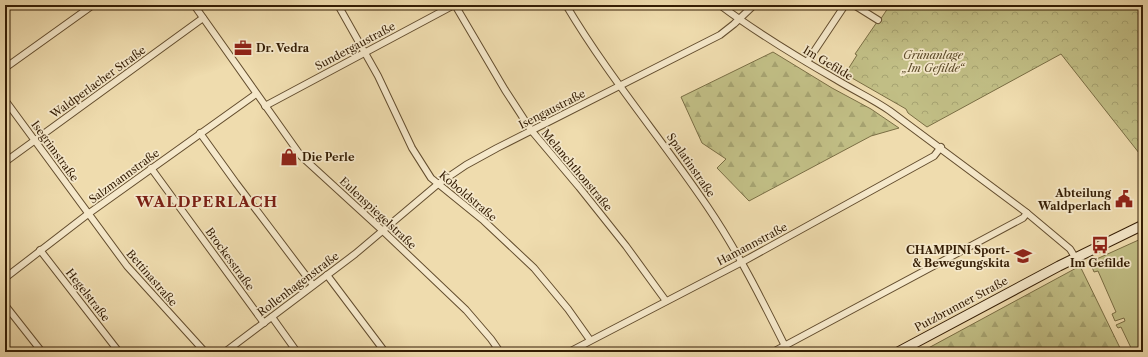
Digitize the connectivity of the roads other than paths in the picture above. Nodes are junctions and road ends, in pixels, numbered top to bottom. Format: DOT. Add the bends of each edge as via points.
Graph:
graph roads {
  1 [pos="93,5"];
  2 [pos="195,5"];
  3 [pos="338,5"];
  4 [pos="455,5"];
  5 [pos="566,5"];
  6 [pos="720,5"];
  7 [pos="754,5"];
  8 [pos="845,5"];
  9 [pos="854,5"];
  10 [pos="203,18"];
  11 [pos="740,20"];
  12 [pos="878,20"];
  13 [pos="365,52"];
  14 [pos="807,62"];
  15 [pos="5,68"];
  16 [pos="620,86"];
  17 [pos="256,94"];
  18 [pos="5,100"];
  19 [pos="265,106"];
  20 [pos="531,130"];
  21 [pos="200,133"];
  22 [pos="34,140"];
  23 [pos="941,148"];
  24 [pos="5,162"];
  25 [pos="151,168"];
  26 [pos="438,184"];
  27 [pos="1027,213"];
  28 [pos="88,214"];
  29 [pos="1143,225"];
  30 [pos="383,231"];
  31 [pos="40,250"];
  32 [pos="1075,257"];
  33 [pos="742,262"];
  34 [pos="327,275"];
  35 [pos="5,278"];
  36 [pos="314,285"];
  37 [pos="666,301"];
  38 [pos="5,306"];
  39 [pos="272,317"];
  40 [pos="264,323"];
  41 [pos="590,340"];
  42 [pos="785,346"];
  43 [pos="42,352"];
  44 [pos="119,352"];
  45 [pos="205,352"];
  46 [pos="225,352"];
  47 [pos="297,352"];
  48 [pos="385,352"];
  49 [pos="500,352"];
  50 [pos="569,352"];
  51 [pos="773,352"];
  52 [pos="898,352"];
  1 -- 15 [label="street"];
  2 -- 10 [label="street, Eulenspiegelstraße"];
  3 -- 13 [label="street, Koboldstraße"];
  4 -- 13 [label="street, Sundergaustraße"];
  4 -- 20 [label="street, Melanchthonstraße"];
  5 -- 16 [label="street, Spalatinstraße"];
  6 -- 11 [label="street, Im Gefilde"];
  7 -- 11 [label="street, Isengaustraße"];
  8 -- 14 [label="street"];
  9 -- 12 [label="street"];
  10 -- 17 [label="street, Eulenspiegelstraße"];
  10 -- 22 [label="street, Waldperlacher Straße"];
  11 -- 14 [label="street, Im Gefilde"];
  11 -- 16 [label="street, Isengaustraße" via="720,35"];
  13 -- 19 [label="street, Sundergaustraße"];
  13 -- 26 [label="street, Koboldstraße" via="412,148 431,178"];
  14 -- 23 [label="street, Im Gefilde" via="878,103"];
  16 -- 20 [label="street, Isengaustraße"];
  16 -- 33 [label="street, Spalatinstraße" via="691,182"];
  17 -- 19 [label="street, Eulenspiegelstraße"];
  17 -- 21 [label="street, Salzmannstraße"];
  18 -- 22 [label="street, Isegrimstraße"];
  19 -- 30 [label="street, Eulenspiegelstraße" via="301,156"];
  20 -- 26 [label="street, Isengaustraße" via="466,165"];
  20 -- 37 [label="street, Melanchthonstraße" via="580,187"];
  21 -- 25 [label="street, Salzmannstraße"];
  21 -- 36 [label="street"];
  22 -- 24 [label="street, Waldperlacher Straße"];
  22 -- 28 [label="street, Isegrimstraße"];
  23 -- 27 [label="street, Im Gefilde"];
  23 -- 33 [label="street, Hamannstraße" via="934,156"];
  25 -- 28 [label="street, Salzmannstraße"];
  25 -- 40 [label="street, Brockesstraße"];
  26 -- 30 [label="street, Isengaustraße"];
  26 -- 41 [label="street, Koboldstraße" via="484,221 534,268"];
  27 -- 32 [label="street, Im Gefilde" via="1070,249"];
  27 -- 42 [label="street" via="1023,218"];
  28 -- 31 [label="street, Salzmannstraße"];
  28 -- 45 [label="street, Bettinastraße" via="127,266"];
  29 -- 32 [label="main road, Putzbrunner Straße"];
  30 -- 34 [label="street, Rollenhagenstraße"];
  30 -- 49 [label="street, Eulenspiegelstraße" via="466,310"];
  31 -- 35 [label="street, Salzmannstraße"];
  31 -- 44 [label="street, Hegelstraße"];
  32 -- 52 [label="main road, Putzbrunner Straße"];
  33 -- 37 [label="street, Hamannstraße"];
  33 -- 42 [label="street, Spalatinstraße"];
  34 -- 36 [label="street, Rollenhagenstraße"];
  34 -- 48 [label="street"];
  36 -- 39 [label="street, Rollenhagenstraße"];
  37 -- 41 [label="street, Hamannstraße"];
  38 -- 43 [label="street"];
  39 -- 40 [label="street, Rollenhagenstraße"];
  39 -- 47 [label="street"];
  40 -- 46 [label="street, Rollenhagenstraße"];
  41 -- 50 [label="street, Hamannstraße"];
  42 -- 51 [label="street"];
}
